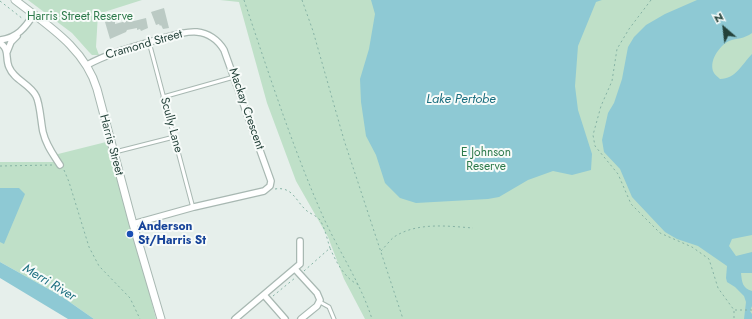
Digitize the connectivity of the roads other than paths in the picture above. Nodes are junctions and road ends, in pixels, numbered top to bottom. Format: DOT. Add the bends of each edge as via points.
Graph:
graph roads {
  1 [pos="15,0"];
  2 [pos="34,14"];
  3 [pos="23,30"];
  4 [pos="204,33"];
  5 [pos="0,41"];
  6 [pos="149,42"];
  7 [pos="7,54"];
  8 [pos="87,65"];
  9 [pos="235,76"];
  10 [pos="163,97"];
  11 [pos="174,137"];
  12 [pos="113,153"];
  13 [pos="60,165"];
  14 [pos="192,208"];
  15 [pos="133,224"];
  16 [pos="300,241"];
  17 [pos="295,269"];
  18 [pos="264,295"];
  19 [pos="320,302"];
  20 [pos="161,319"];
  21 [pos="235,319"];
  22 [pos="285,319"];
  23 [pos="301,319"];
  24 [pos="334,319"];
  1 -- 2 [label="street, Harris Street"];
  2 -- 3 [label="street"];
  2 -- 8 [label="street, Harris Street" via="68,42"];
  3 -- 5 [label="street"];
  3 -- 7 [label="street" via="11,42"];
  4 -- 6 [label="street, Cramond Street" via="189,32"];
  4 -- 9 [label="street, Mackay Crescent" via="221,44"];
  5 -- 7 [label="street"];
  6 -- 8 [label="street, Cramond Street" via="110,54"];
  6 -- 10 [label="lane, Scully Lane"];
  7 -- 13 [label="street" via="11,71 37,98 44,137"];
  8 -- 12 [label="street, Harris Street" via="97,89"];
  9 -- 10 [label="lane"];
  9 -- 14 [label="street, Mackay Crescent" via="271,181 266,190"];
  10 -- 11 [label="lane, Scully Lane"];
  11 -- 12 [label="lane"];
  11 -- 14 [label="lane, Scully Lane"];
  12 -- 15 [label="street, Harris Street"];
  14 -- 15 [label="street"];
  15 -- 20 [label="street, Harris Street"];
  16 -- 17 [label="street" via="300,264"];
  17 -- 18 [label="street"];
  17 -- 19 [label="street" via="318,296"];
  18 -- 21 [label="street"];
  18 -- 22 [label="street"];
  19 -- 23 [label="street"];
  19 -- 24 [label="lane" via="329,307"];
}
